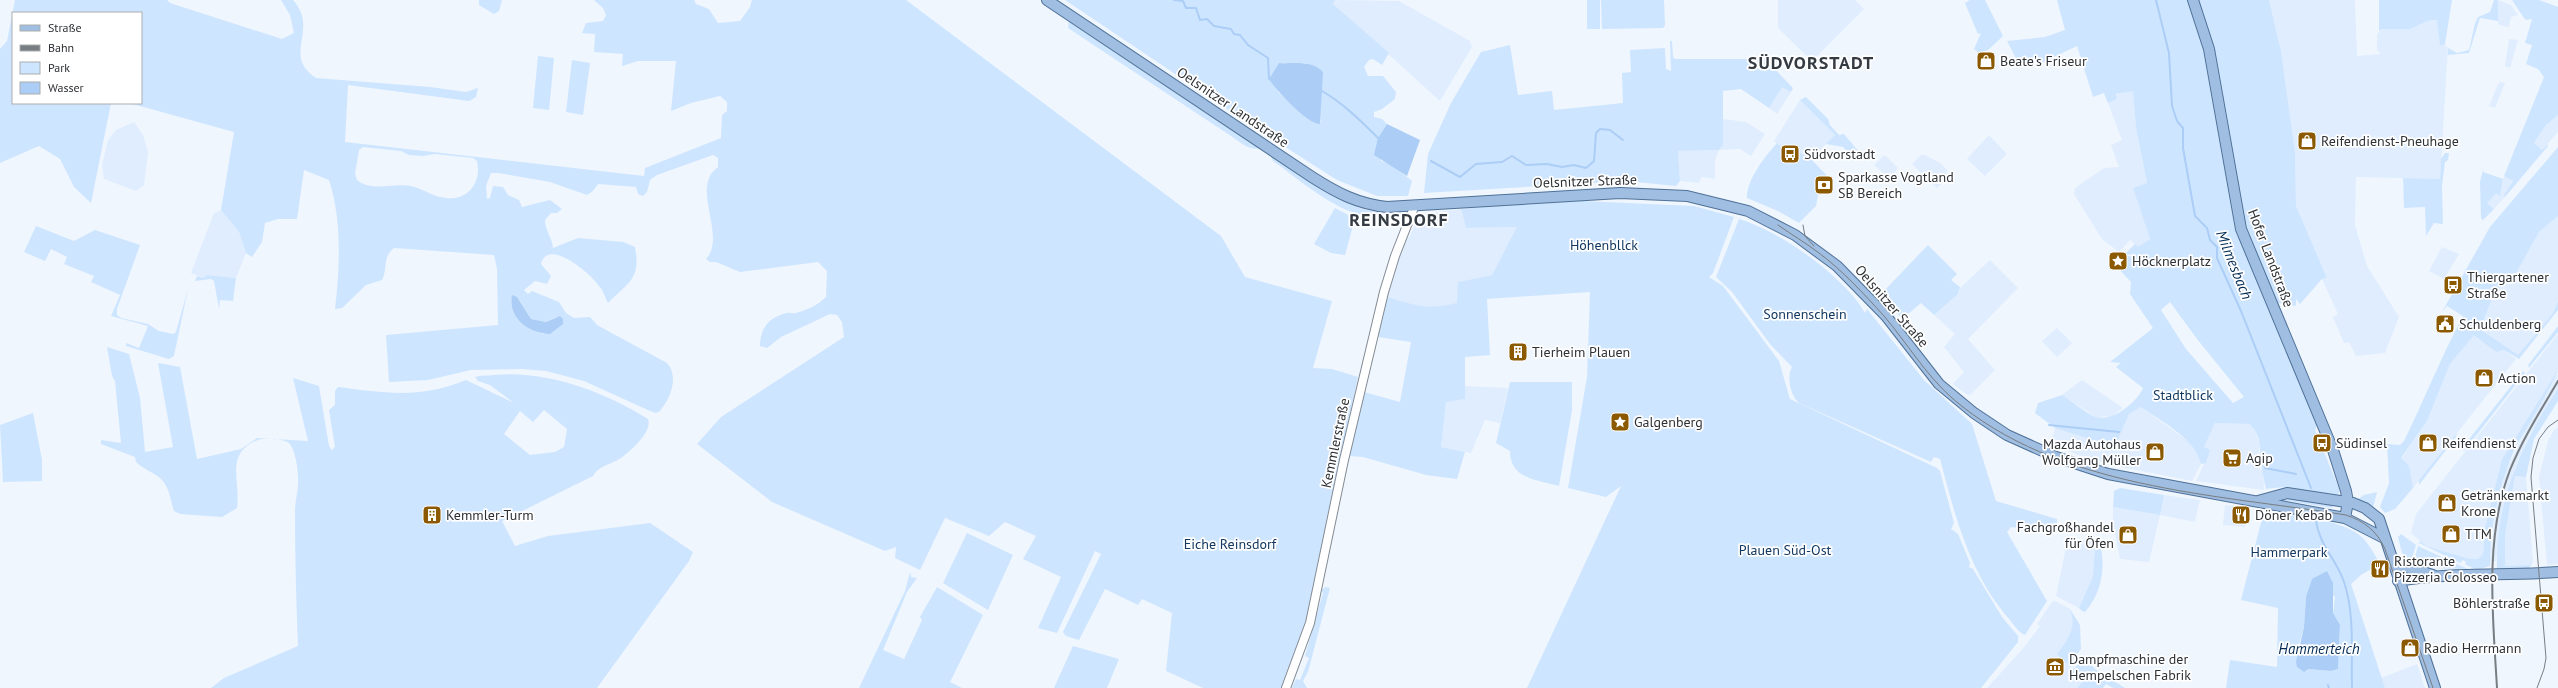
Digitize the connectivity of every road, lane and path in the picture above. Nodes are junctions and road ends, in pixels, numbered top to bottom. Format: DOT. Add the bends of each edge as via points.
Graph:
graph roads {
  1 [pos="1048,0"];
  2 [pos="2193,0"];
  3 [pos="1415,205"];
  4 [pos="2258,501"];
  5 [pos="2348,502"];
  6 [pos="2345,518"];
  7 [pos="2384,538"];
  8 [pos="2392,563"];
  9 [pos="2558,572"];
  10 [pos="2438,576"];
  11 [pos="2398,581"];
  12 [pos="1286,688"];
  13 [pos="2435,688"];
  1 -- 3 [label="main road, Oelsnitzer Landstraße" via="1330,188 1365,204 1387,207"];
  2 -- 5 [label="main road, Hofer Landstraße" via="2209,49 2241,229 2319,413 2345,486"];
  3 -- 4 [label="main road, Oelsnitzer Straße" via="1627,193 1687,196 1748,210 1795,235 1837,266 1886,316 1943,388 1974,414 2007,434 2056,457 2108,474"];
  3 -- 12 [label="street, Kemmlerstraße" via="1384,292 1344,460 1310,623"];
  4 -- 5 [label="main road, Oelsnitzer Straße" via="2287,493"];
  4 -- 6 [label="main road, Oelsnitzer Straße"];
  5 -- 6 [label="main road, Hofer Landstraße"];
  5 -- 7 [label="main road, Oelsnitzer Straße" via="2365,508 2379,519 2384,529"];
  6 -- 7 [label="main road, Oelsnitzer Straße"];
  7 -- 8 [label="main road, Oelsnitzer Straße"];
  8 -- 10 [label="main road"];
  8 -- 11 [label="main road, Oelsnitzer Straße"];
  9 -- 10 [label="main road"];
  10 -- 11 [label="main road"];
  11 -- 13 [label="main road, Oelsnitzer Straße"];
}
